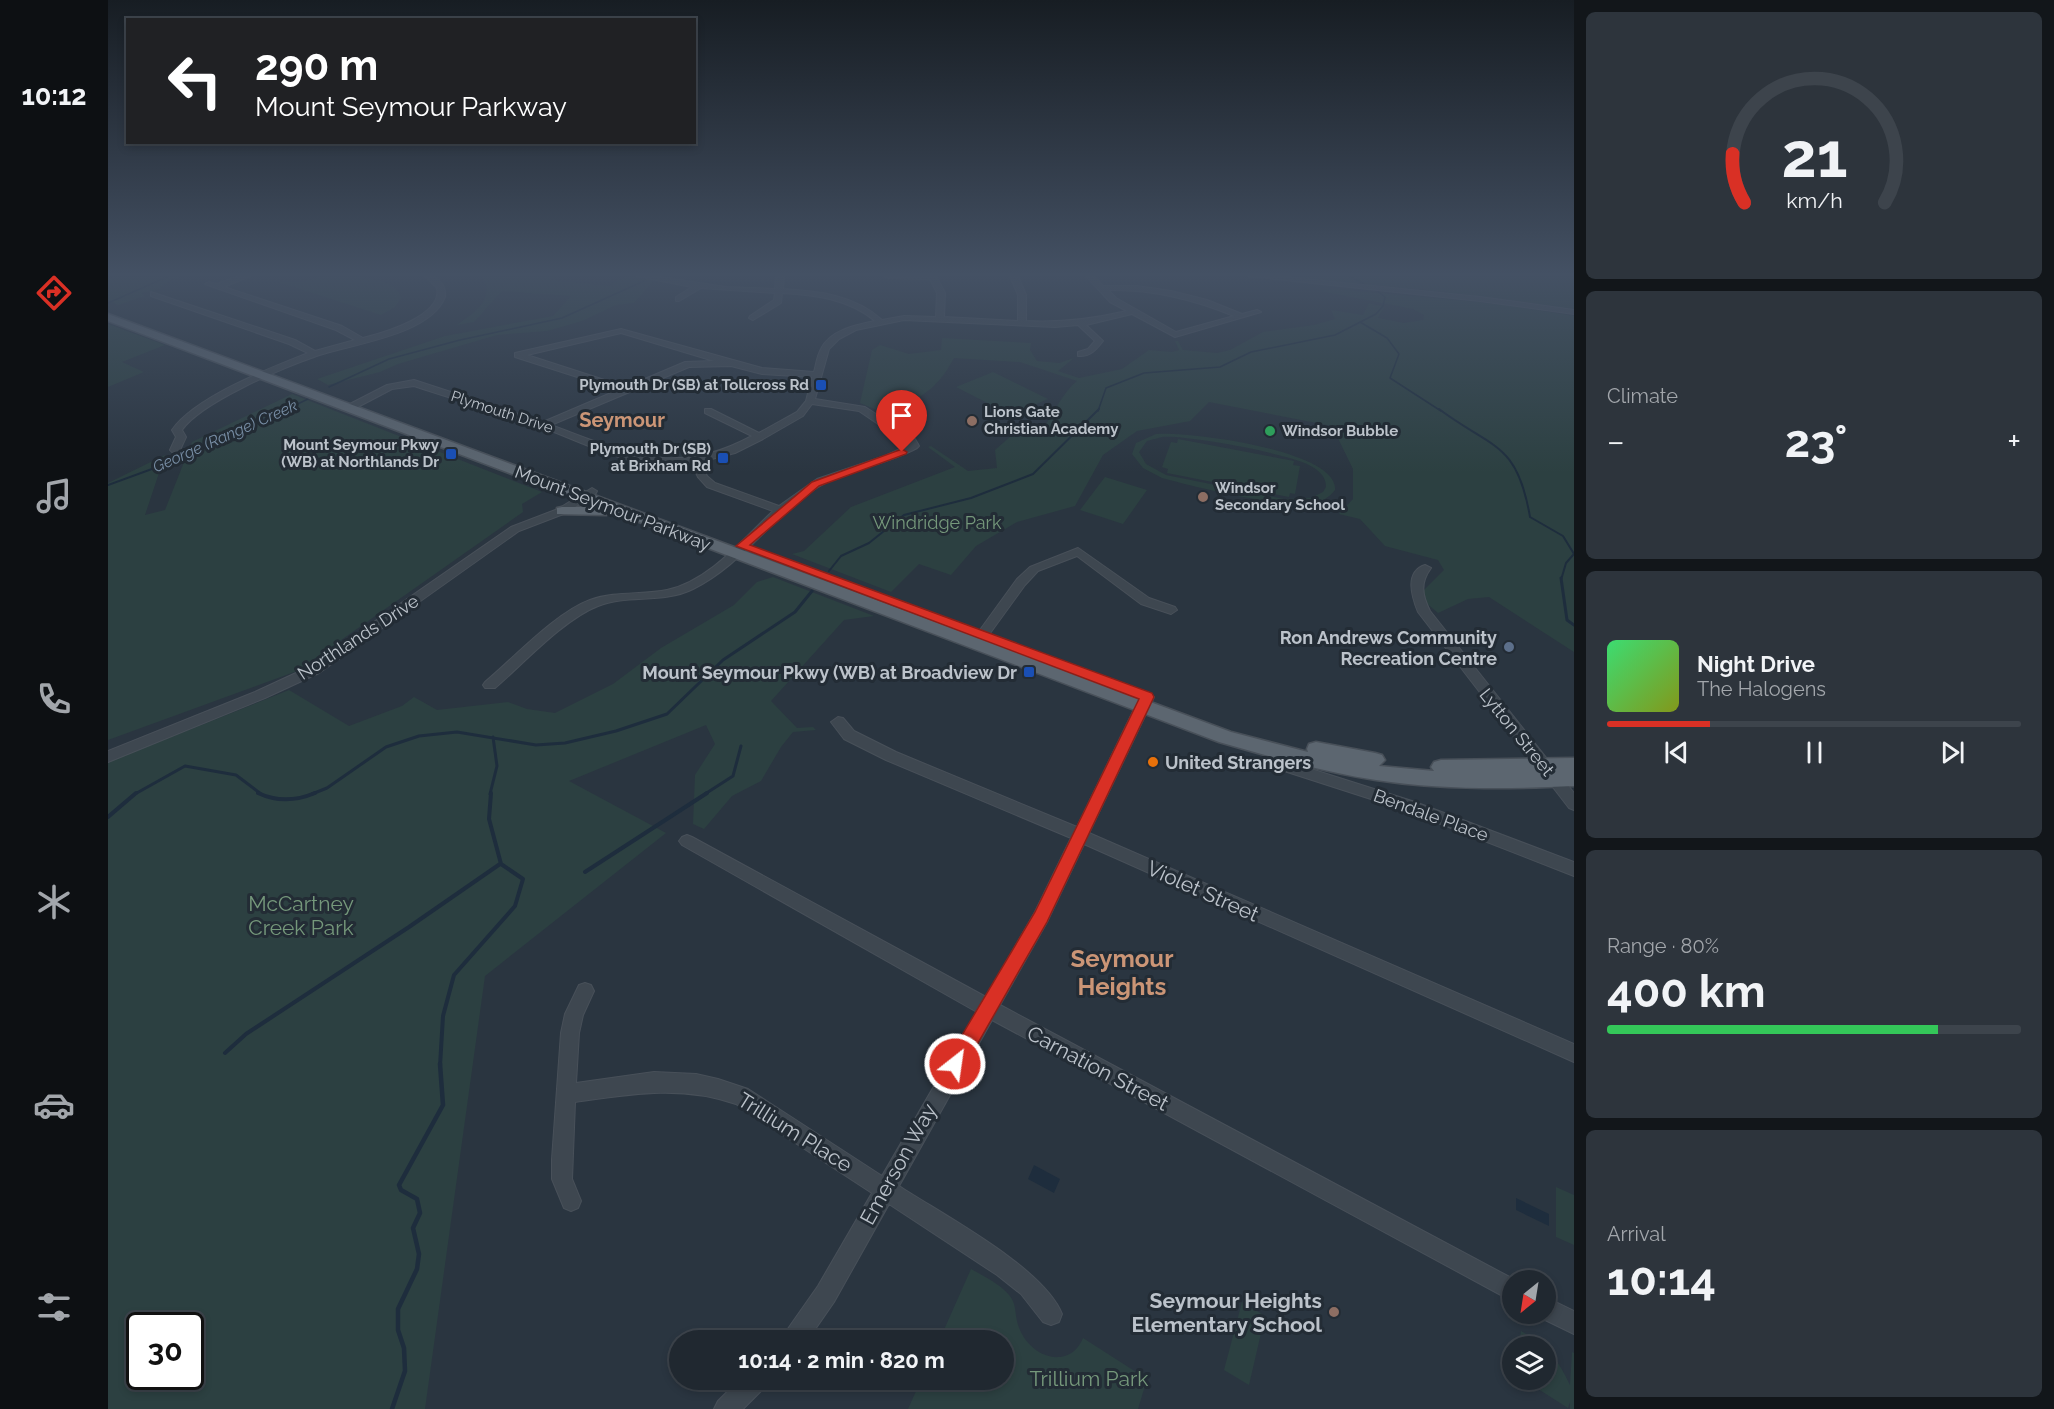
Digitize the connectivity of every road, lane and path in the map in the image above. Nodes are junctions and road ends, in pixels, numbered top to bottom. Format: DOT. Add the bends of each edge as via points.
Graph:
graph roads {
  1 [pos="178,342"];
  2 [pos="187,342"];
  3 [pos="291,342"];
  4 [pos="354,342"];
  5 [pos="575,342"];
  6 [pos="660,342"];
  7 [pos="831,342"];
  8 [pos="1098,342"];
  9 [pos="701,353"];
  10 [pos="315,354"];
  11 [pos="1081,354"];
  12 [pos="731,363"];
  13 [pos="688,364"];
  14 [pos="269,374"];
  15 [pos="817,375"];
  16 [pos="623,389"];
  17 [pos="810,400"];
  18 [pos="354,406"];
  19 [pos="708,411"];
  20 [pos="543,425"];
  21 [pos="760,437"];
  22 [pos="175,450"];
  23 [pos="696,461"];
  24 [pos="587,494"];
  25 [pos="562,511"];
  26 [pos="782,511"];
  27 [pos="620,512"];
  28 [pos="738,550"];
  29 [pos="1425,568"];
  30 [pos="1171,610"];
  31 [pos="979,639"];
  32 [pos="490,685"];
  33 [pos="1144,701"];
  34 [pos="838,722"];
  35 [pos="108,757"];
  36 [pos="1574,765"];
  37 [pos="1286,766"];
  38 [pos="1558,775"];
  39 [pos="1574,804"];
  40 [pos="1079,835"];
  41 [pos="687,841"];
  42 [pos="1574,868"];
  43 [pos="585,991"];
  44 [pos="987,1008"];
  45 [pos="1574,1053"];
  46 [pos="567,1094"];
  47 [pos="884,1188"];
  48 [pos="571,1201"];
  49 [pos="1502,1285"];
  50 [pos="1051,1314"];
  51 [pos="1556,1314"];
  52 [pos="1574,1323"];
  53 [pos="801,1330"];
  54 [pos="746,1390"];
  55 [pos="726,1409"];
  1 -- 14 [label="main road, Mount Seymour Parkway"];
  2 -- 14 [label="main road, Mount Seymour Parkway"];
  3 -- 10 [label="street"];
  4 -- 10 [label="street"];
  5 -- 16 [label="street" via="518,355"];
  6 -- 9 [label="street"];
  7 -- 15 [label="street, Plymouth Drive" via="825,348"];
  8 -- 11 [label="street" via="1091,351"];
  9 -- 12 [label="street"];
  9 -- 13 [label="street"];
  10 -- 14 [label="street"];
  12 -- 13 [label="street"];
  12 -- 15 [label="street" via="762,371"];
  13 -- 16 [label="street"];
  14 -- 18 [label="main road, Mount Seymour Parkway"];
  14 -- 22 [label="street" via="183,419 178,426 181,437"];
  15 -- 17 [label="street, Plymouth Drive"];
  16 -- 20 [label="street"];
  17 -- 21 [label="street, Plymouth Drive" via="796,417"];
  17 -- 26 [label="street" via="862,409 914,446 823,480"];
  18 -- 20 [label="street, Plymouth Drive" via="390,387 414,383"];
  18 -- 24 [label="main road, Mount Seymour Parkway"];
  19 -- 21 [label="street"];
  20 -- 23 [label="street, Plymouth Drive" via="640,460"];
  21 -- 23 [label="street, Plymouth Drive" via="726,453"];
  23 -- 26 [label="street" via="711,485"];
  24 -- 25 [label="street, Northlands Drive"];
  24 -- 27 [label="main road, Mount Seymour Parkway"];
  24 -- 28 [label="main road, Mount Seymour Parkway"];
  25 -- 27 [label="main road"];
  25 -- 35 [label="street, Northlands Drive" via="515,529 314,670"];
  26 -- 28 [label="street"];
  27 -- 28 [label="main road, Mount Seymour Parkway"];
  28 -- 31 [label="main road, Mount Seymour Parkway"];
  28 -- 32 [label="street" via="681,590 601,602 582,609"];
  29 -- 38 [label="street, Lytton Street" via="1419,574 1416,592 1424,612"];
  30 -- 31 [label="street" via="1145,601 1078,551 1034,569"];
  31 -- 33 [label="main road, Mount Seymour Parkway"];
  33 -- 38 [label="main road, Mount Seymour Parkway" via="1333,753 1398,764"];
  33 -- 40 [label="street, Emerson Way"];
  34 -- 40 [label="street, Violet Street" via="849,735 891,756"];
  36 -- 38 [label="main road, Mount Seymour Parkway"];
  37 -- 42 [label="street, Bendale Place" via="1410,806"];
  38 -- 39 [label="street, Lytton Street"];
  40 -- 44 [label="street, Emerson Way" via="1041,917"];
  40 -- 45 [label="street, Violet Street"];
  41 -- 44 [label="street, Carnation Street"];
  43 -- 46 [label="street" via="570,1033"];
  44 -- 47 [label="street, Emerson Way"];
  44 -- 49 [label="street, Carnation Street"];
  46 -- 47 [label="street, Trillium Place" via="656,1082 690,1081 721,1088 741,1096"];
  46 -- 48 [label="street" via="562,1179"];
  47 -- 50 [label="street, Trillium Place" via="1005,1267 1029,1286"];
  47 -- 53 [label="street, Emerson Way" via="826,1294"];
  51 -- 52 [label="street"];
  54 -- 55 [label="street"];
}
